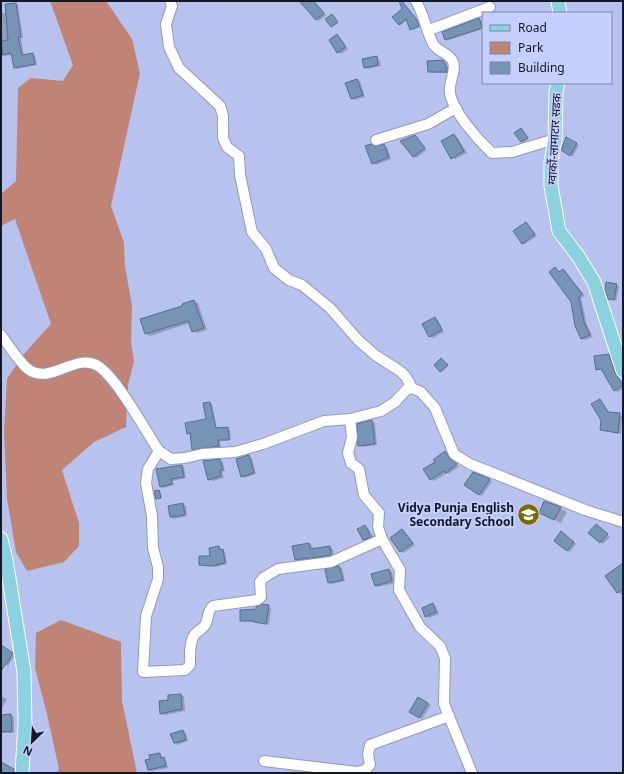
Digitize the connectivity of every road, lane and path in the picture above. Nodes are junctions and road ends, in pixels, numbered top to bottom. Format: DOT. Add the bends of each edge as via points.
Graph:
graph roads {
  1 [pos="170,1"];
  2 [pos="416,1"];
  3 [pos="558,1"];
  4 [pos="490,7"];
  5 [pos="560,12"];
  6 [pos="429,30"];
  7 [pos="558,84"];
  8 [pos="456,108"];
  9 [pos="555,139"];
  10 [pos="376,140"];
  11 [pos="1,335"];
  12 [pos="623,371"];
  13 [pos="412,388"];
  14 [pos="350,419"];
  15 [pos="159,450"];
  16 [pos="623,522"];
  17 [pos="382,538"];
  18 [pos="1,539"];
  19 [pos="449,716"];
  20 [pos="264,762"];
  21 [pos="22,773"];
  22 [pos="472,773"];
  1 -- 13 [label="street" via="172,6 166,24 168,47 179,68 220,106 223,116 222,138 239,156 240,175 252,232 266,249 274,268 289,280 302,285 330,308 358,340 403,374"];
  2 -- 6 [label="street"];
  3 -- 5 [label="main road"];
  4 -- 6 [label="street"];
  6 -- 8 [label="street" via="434,45 452,60 454,66 449,92"];
  7 -- 9 [label="main road, ग्वार्को-लामाटार सडक"];
  8 -- 9 [label="street" via="492,153 512,152"];
  8 -- 10 [label="street" via="428,124"];
  9 -- 12 [label="main road, ग्वार्को-लामाटार सडक" via="551,162 551,186 559,231 594,282"];
  11 -- 15 [label="street" via="28,369 44,375 80,363 97,365 110,376"];
  13 -- 14 [label="street" via="406,389 395,402 381,411"];
  13 -- 16 [label="street" via="421,392 435,408 454,454 470,464 584,510"];
  14 -- 15 [label="street" via="324,421 235,452 171,459"];
  14 -- 17 [label="street" via="352,437 348,452 351,463 359,469 364,495 379,513 378,527"];
  15 -- 17 [label="street" via="148,470 146,483 158,579 146,616 143,672 186,670 190,665 191,642 206,623 209,609 213,606 257,600 261,597 260,582 278,569 331,562"];
  17 -- 19 [label="street" via="400,570 399,590 420,627 440,646 445,658 444,704"];
  18 -- 21 [label="main road" via="24,672"];
  19 -- 20 [label="street" via="370,745 370,765 365,770 357,772"];
  19 -- 22 [label="street"];
}
